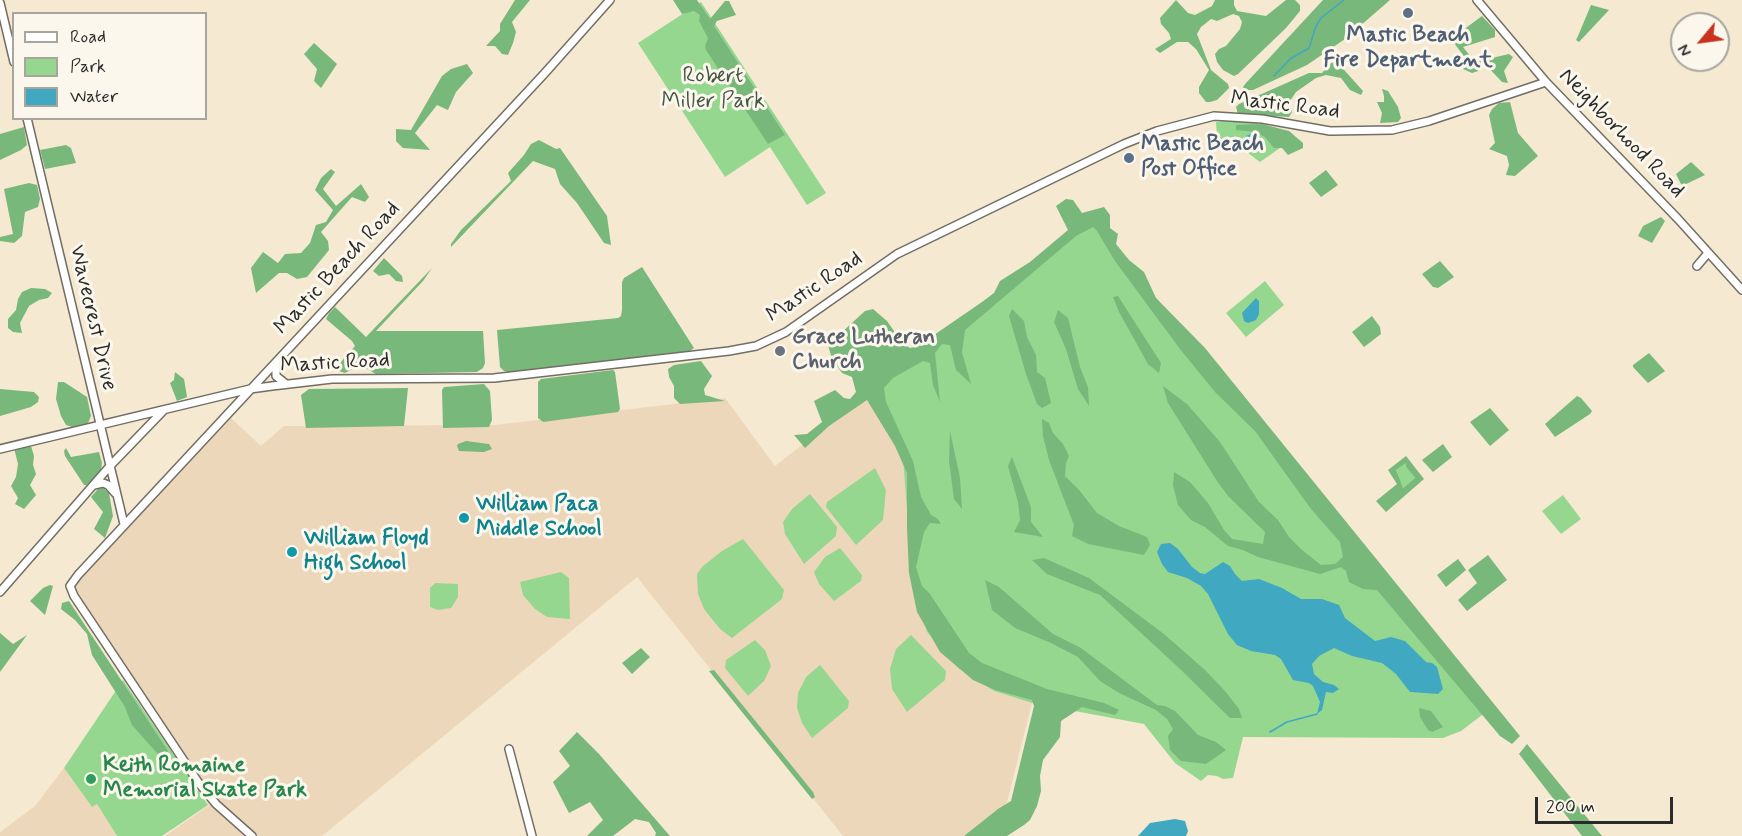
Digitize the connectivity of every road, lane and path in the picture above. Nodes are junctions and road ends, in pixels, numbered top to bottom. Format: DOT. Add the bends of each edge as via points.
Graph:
graph roads {
  1 [pos="610,0"];
  2 [pos="1477,0"];
  3 [pos="0,3"];
  4 [pos="12,54"];
  5 [pos="1546,82"];
  6 [pos="27,120"];
  7 [pos="1708,253"];
  8 [pos="1697,266"];
  9 [pos="1742,290"];
  10 [pos="276,363"];
  11 [pos="286,384"];
  12 [pos="250,389"];
  13 [pos="227,395"];
  14 [pos="163,410"];
  15 [pos="232,410"];
  16 [pos="140,416"];
  17 [pos="100,426"];
  18 [pos="138,435"];
  19 [pos="0,449"];
  20 [pos="105,449"];
  21 [pos="121,454"];
  22 [pos="109,467"];
  23 [pos="93,486"];
  24 [pos="116,495"];
  25 [pos="124,524"];
  26 [pos="0,592"];
  27 [pos="509,749"];
  28 [pos="252,836"];
  29 [pos="532,836"];
  1 -- 10 [label="street, Mastic Beach Road"];
  2 -- 5 [label="street, Neighborhood Road"];
  3 -- 4 [label="street"];
  5 -- 7 [label="street, Neighborhood Road"];
  5 -- 11 [label="street, Mastic Road" via="1392,130 1330,131 1262,119 1214,116 1157,131 897,254 786,332 756,346 494,378 332,379"];
  6 -- 17 [label="street, Wavecrest Drive"];
  7 -- 8 [label="street"];
  7 -- 9 [label="street, Neighborhood Road"];
  10 -- 11 [label="street" via="276,376"];
  10 -- 12 [label="street, Mastic Beach Road"];
  11 -- 12 [label="street, Mastic Road"];
  12 -- 13 [label="street, Mastic Road"];
  12 -- 15 [label="street, Mastic Beach Road"];
  13 -- 14 [label="street, Mastic Road"];
  13 -- 15 [label="street"];
  14 -- 16 [label="street, Mastic Road"];
  14 -- 18 [label="street"];
  15 -- 25 [label="street, Mastic Beach Road"];
  16 -- 17 [label="street, Mastic Road"];
  16 -- 18 [label="street"];
  17 -- 19 [label="street, Mastic Road"];
  17 -- 20 [label="street, Wavecrest Drive"];
  18 -- 21 [label="street"];
  20 -- 21 [label="street"];
  20 -- 22 [label="street, Wavecrest Drive"];
  21 -- 22 [label="street"];
  22 -- 23 [label="street"];
  22 -- 24 [label="street, Wavecrest Drive"];
  23 -- 24 [label="street" via="108,485"];
  23 -- 26 [label="street"];
  24 -- 25 [label="street, Wavecrest Drive"];
  25 -- 28 [label="street, Mastic Beach Road" via="78,575 70,590 198,782"];
  27 -- 29 [label="street"];
}
